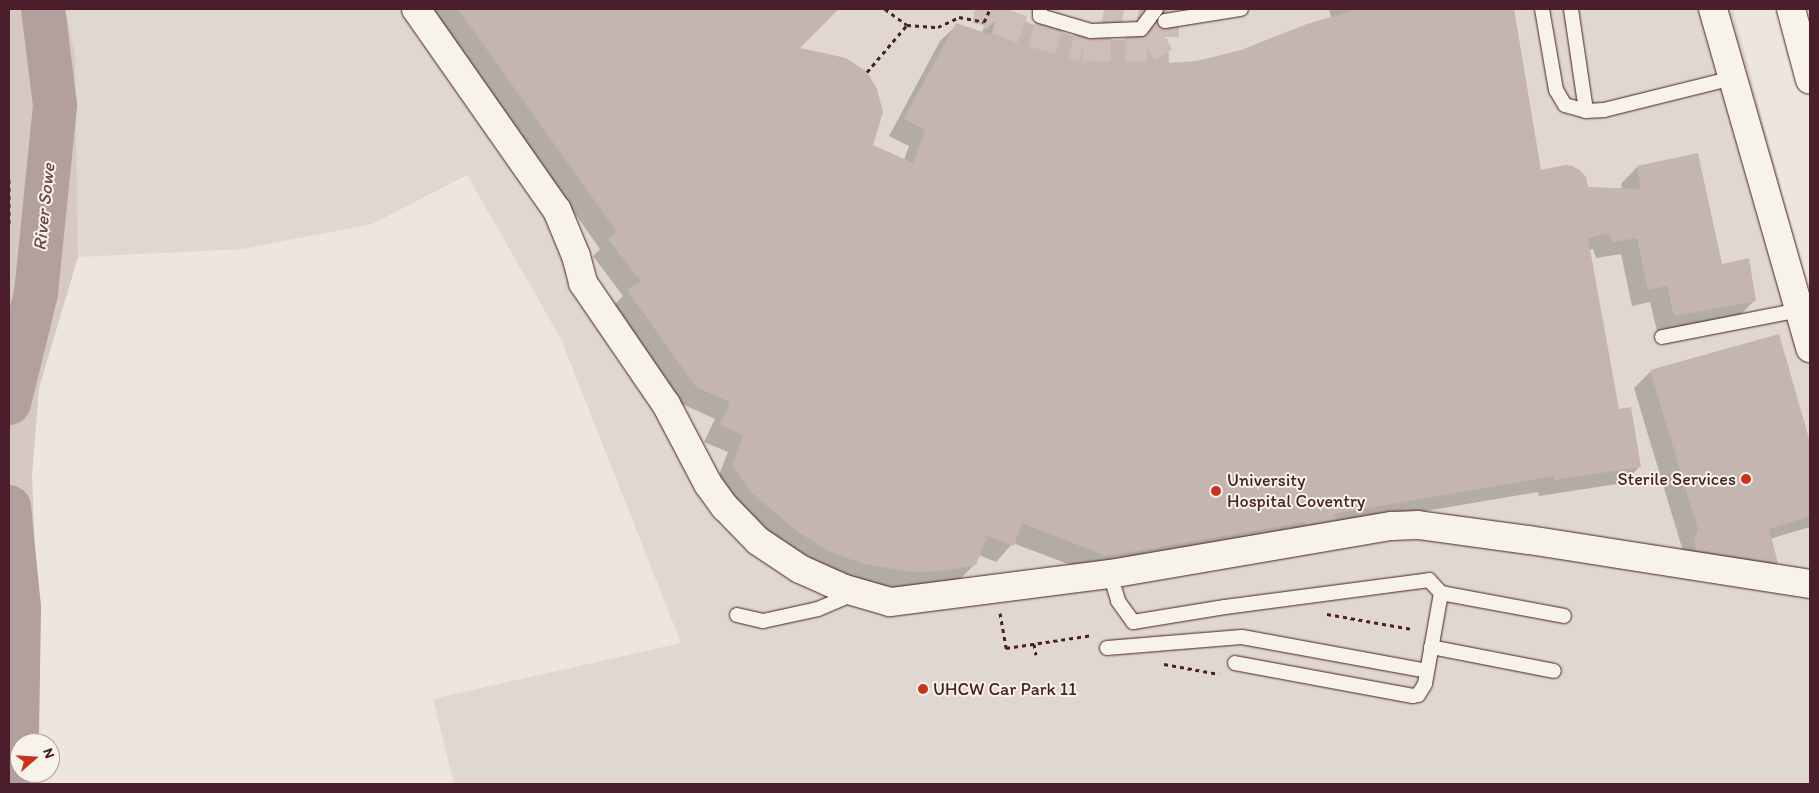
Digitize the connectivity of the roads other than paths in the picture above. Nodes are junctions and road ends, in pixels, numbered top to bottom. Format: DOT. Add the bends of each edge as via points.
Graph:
graph roads {
  1 [pos="416,9"];
  2 [pos="1040,9"];
  3 [pos="1156,9"];
  4 [pos="1241,9"];
  5 [pos="1542,9"];
  6 [pos="1571,9"];
  7 [pos="1713,9"];
  8 [pos="1791,9"];
  9 [pos="1165,21"];
  10 [pos="1733,78"];
  11 [pos="1810,80"];
  12 [pos="1586,111"];
  13 [pos="1800,310"];
  14 [pos="1662,337"];
  15 [pos="1810,348"];
  16 [pos="1110,574"];
  17 [pos="1810,584"];
  18 [pos="856,592"];
  19 [pos="1441,593"];
  20 [pos="737,615"];
  21 [pos="1564,616"];
  22 [pos="1431,647"];
  23 [pos="1106,648"];
  24 [pos="1235,663"];
  25 [pos="1554,671"];
  26 [pos="1426,677"];
  1 -- 18 [label="street" via="557,210 583,283 666,404 708,484 725,507 758,540 800,569"];
  2 -- 3 [label="lane" via="1040,16 1091,31 1141,29"];
  4 -- 9 [label="lane"];
  5 -- 12 [label="lane" via="1556,90 1566,106"];
  6 -- 12 [label="lane"];
  7 -- 10 [label="street"];
  8 -- 11 [label="street"];
  10 -- 12 [label="lane" via="1604,110"];
  10 -- 13 [label="street"];
  13 -- 14 [label="lane"];
  13 -- 15 [label="street"];
  16 -- 17 [label="street" via="1392,526 1418,525"];
  16 -- 18 [label="street" via="890,602"];
  16 -- 19 [label="lane" via="1118,602 1133,622 1428,580"];
  18 -- 20 [label="lane" via="818,609 763,621"];
  19 -- 21 [label="lane"];
  19 -- 22 [label="lane"];
  22 -- 25 [label="lane"];
  22 -- 26 [label="lane"];
  23 -- 26 [label="lane" via="1242,637"];
  24 -- 26 [label="lane" via="1413,696 1418,695"];
}
